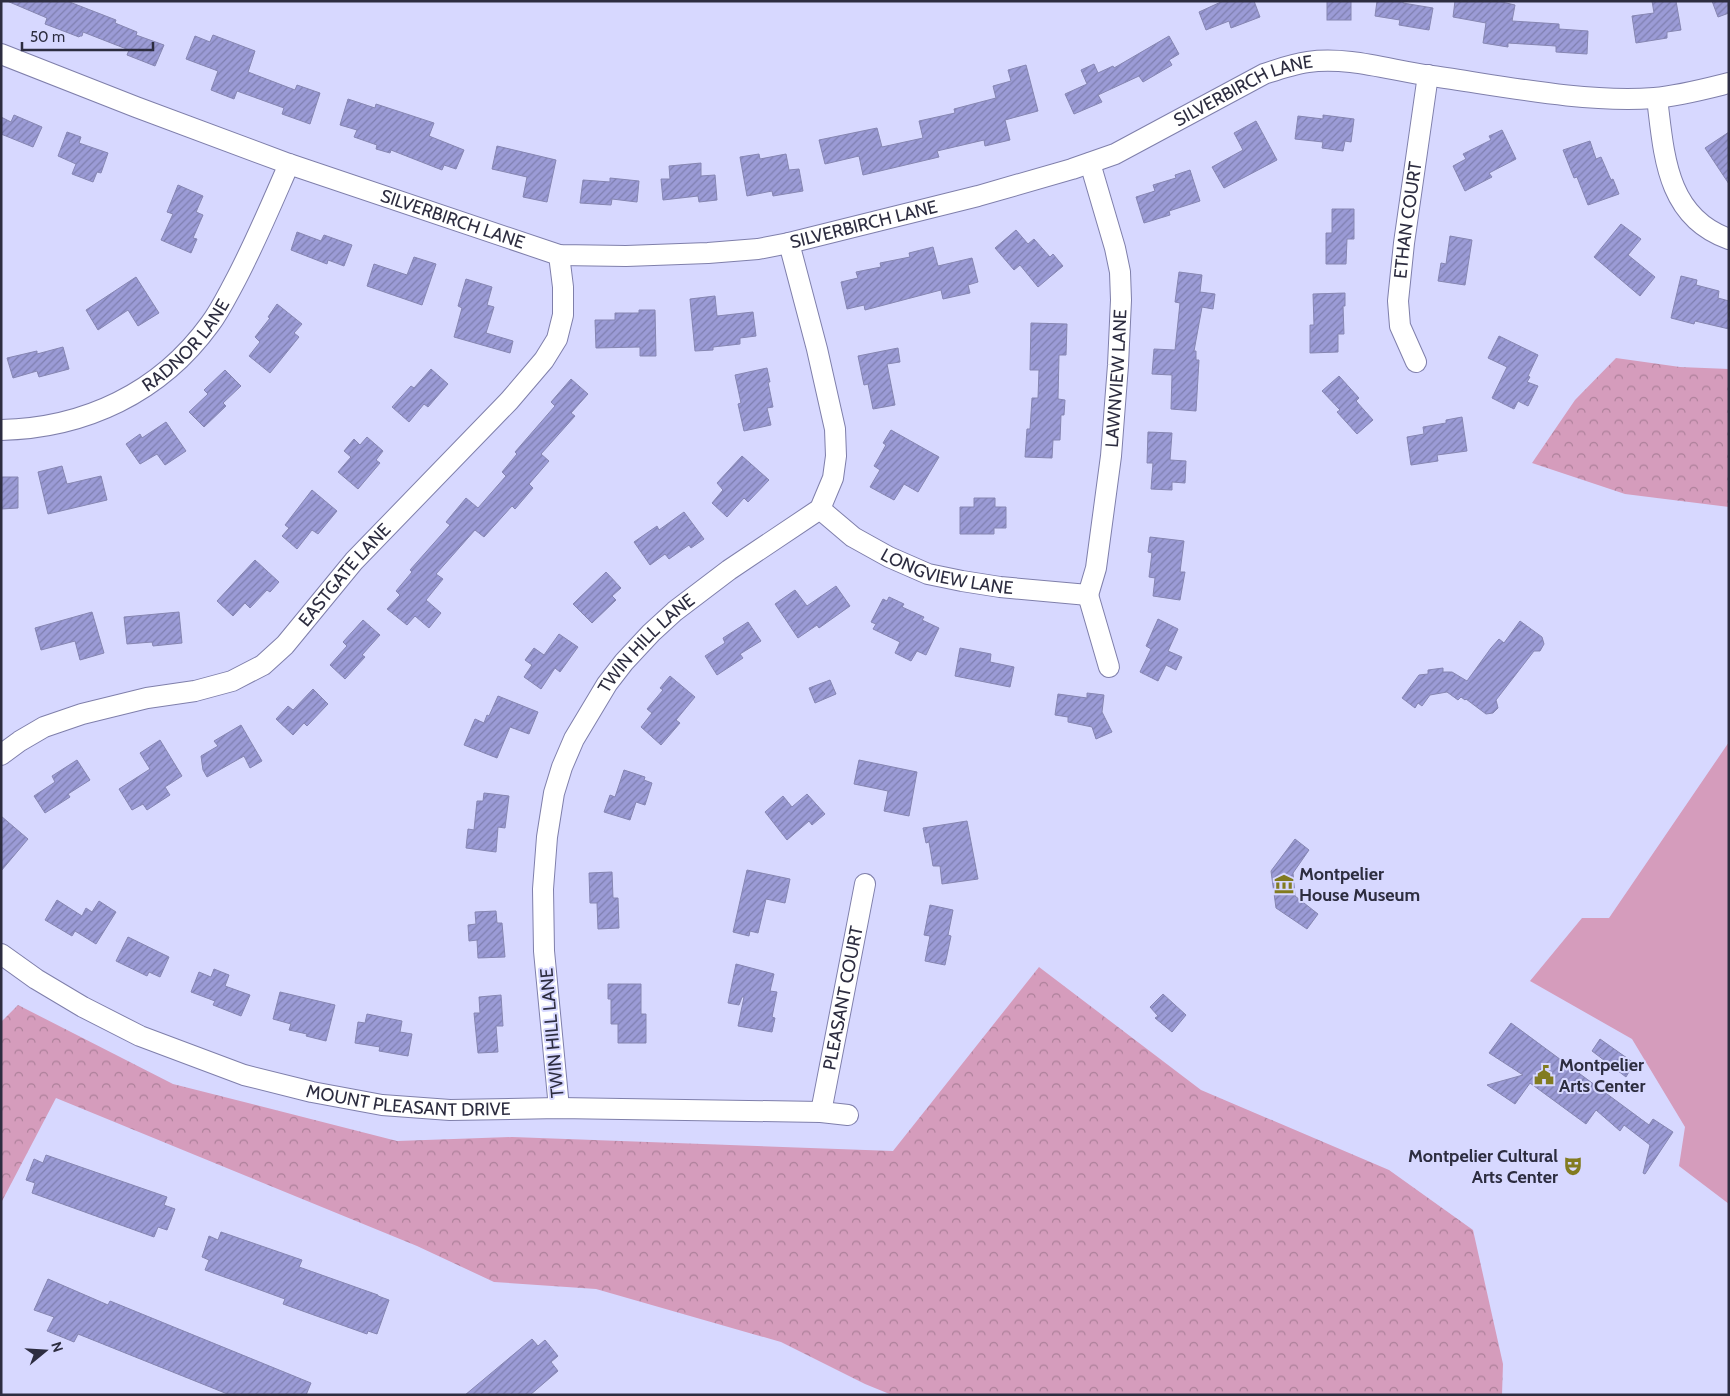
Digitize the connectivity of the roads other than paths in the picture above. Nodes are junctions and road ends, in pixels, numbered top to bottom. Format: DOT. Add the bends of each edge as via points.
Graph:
graph roads {
  1 [pos="1,54"];
  2 [pos="1428,76"];
  3 [pos="1729,83"];
  4 [pos="1656,98"];
  5 [pos="1090,163"];
  6 [pos="288,164"];
  7 [pos="1729,239"];
  8 [pos="789,243"];
  9 [pos="559,255"];
  10 [pos="1416,362"];
  11 [pos="1,430"];
  12 [pos="820,509"];
  13 [pos="1088,595"];
  14 [pos="1110,667"];
  15 [pos="1,755"];
  16 [pos="865,884"];
  17 [pos="1,954"];
  18 [pos="559,1108"];
  19 [pos="820,1112"];
  20 [pos="848,1115"];
  1 -- 6 [label="street, SILVERBIRCH LANE"];
  2 -- 4 [label="street, SILVERBIRCH LANE" via="1597,98"];
  2 -- 5 [label="street, SILVERBIRCH LANE" via="1341,61 1286,66 1238,86 1133,146"];
  2 -- 10 [label="street, ETHAN COURT" via="1398,301 1400,326"];
  3 -- 4 [label="street, SILVERBIRCH LANE"];
  4 -- 7 [label="street" via="1664,156 1674,190 1701,224"];
  5 -- 8 [label="street, SILVERBIRCH LANE" via="978,196"];
  5 -- 13 [label="street, LAWNVIEW LANE" via="1115,248 1121,300 1111,456 1096,568"];
  6 -- 9 [label="street, SILVERBIRCH LANE"];
  6 -- 11 [label="street, RADNOR LANE" via="246,260 211,323 188,351 160,377 122,401 78,418 47,426"];
  8 -- 9 [label="street, SILVERBIRCH LANE" via="708,253"];
  8 -- 12 [label="street" via="835,429 833,478"];
  9 -- 15 [label="street, EASTGATE LANE" via="563,315 557,338 544,360 509,401 354,561 285,645 263,665 232,681 195,691 147,698 44,727"];
  12 -- 13 [label="street, LONGVIEW LANE" via="853,536 928,574 1000,587"];
  12 -- 18 [label="street, TWIN HILL LANE" via="729,570 651,633 607,684 574,739 554,793 543,889 544,951"];
  13 -- 14 [label="street"];
  16 -- 19 [label="street, PLEASANT COURT"];
  17 -- 18 [label="street, MOUNT PLEASANT DRIVE" via="83,1007 140,1036 244,1074 312,1092 382,1105 450,1110"];
  18 -- 19 [label="street, MOUNT PLEASANT DRIVE"];
  19 -- 20 [label="street, MOUNT PLEASANT DRIVE"];
}
